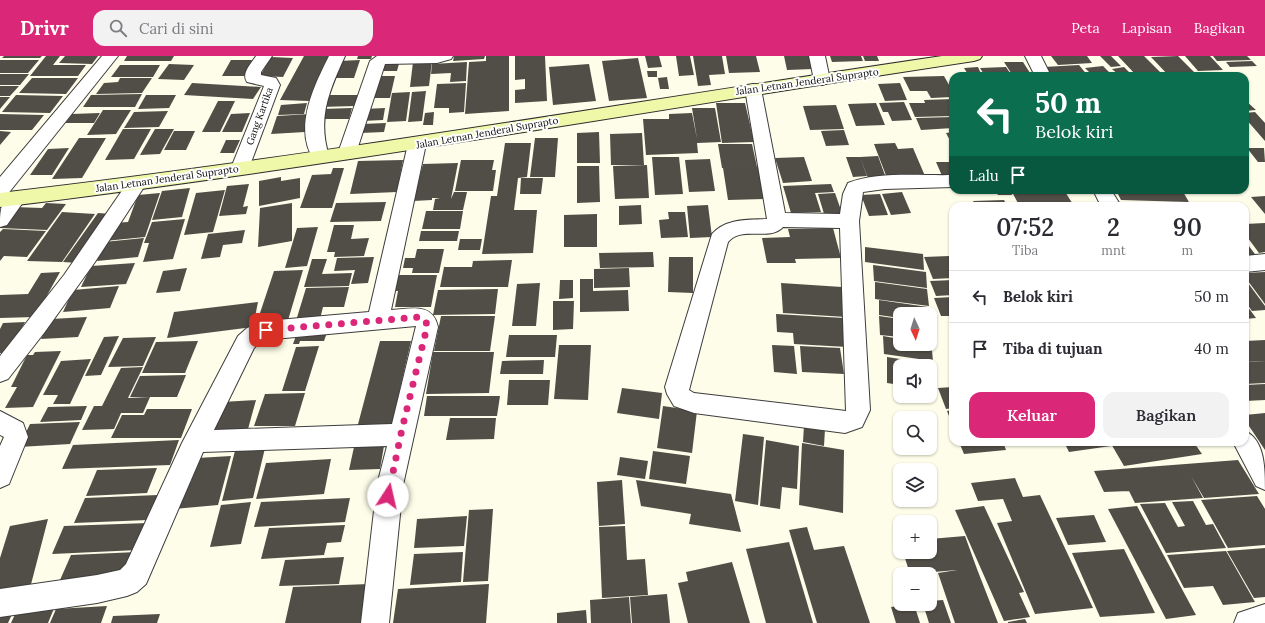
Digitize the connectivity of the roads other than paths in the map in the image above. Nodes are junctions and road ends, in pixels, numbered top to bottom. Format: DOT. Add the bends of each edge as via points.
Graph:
graph roads {
  1 [pos="110,56"];
  2 [pos="264,56"];
  3 [pos="337,56"];
  4 [pos="445,56"];
  5 [pos="817,56"];
  6 [pos="974,56"];
  7 [pos="1033,56"];
  8 [pos="1041,72"];
  9 [pos="822,80"];
  10 [pos="753,89"];
  11 [pos="417,144"];
  12 [pos="347,153"];
  13 [pos="320,156"];
  14 [pos="240,168"];
  15 [pos="949,181"];
  16 [pos="136,184"];
  17 [pos="6,196"];
  18 [pos="0,220"];
  19 [pos="777,220"];
  20 [pos="849,221"];
  21 [pos="1265,262"];
  22 [pos="1249,264"];
  23 [pos="378,320"];
  24 [pos="0,372"];
  25 [pos="0,422"];
  26 [pos="401,435"];
  27 [pos="196,441"];
  28 [pos="1247,446"];
  29 [pos="0,476"];
  30 [pos="1265,478"];
  31 [pos="0,602"];
  32 [pos="1265,618"];
  33 [pos="375,623"];
  34 [pos="1248,623"];
  1 -- 17 [label="street"];
  2 -- 14 [label="street, Gang Kartika" via="253,72 253,78 270,82 272,85"];
  3 -- 13 [label="street" via="316,101 314,135"];
  4 -- 12 [label="street" via="378,61"];
  5 -- 9 [label="street"];
  6 -- 9 [label="main road, Jalan Letnan Jenderal Suprapto"];
  7 -- 8 [label="street"];
  9 -- 10 [label="main road, Jalan Letnan Jenderal Suprapto"];
  10 -- 11 [label="main road, Jalan Letnan Jenderal Suprapto"];
  10 -- 19 [label="street"];
  11 -- 12 [label="main road, Jalan Letnan Jenderal Suprapto"];
  11 -- 23 [label="street"];
  12 -- 13 [label="main road, Jalan Letnan Jenderal Suprapto"];
  13 -- 14 [label="main road, Jalan Letnan Jenderal Suprapto"];
  14 -- 16 [label="main road, Jalan Letnan Jenderal Suprapto"];
  15 -- 20 [label="street" via="859,185 854,191"];
  16 -- 17 [label="main road, Jalan Letnan Jenderal Suprapto"];
  16 -- 24 [label="street" via="32,334"];
  17 -- 18 [label="street"];
  19 -- 20 [label="street"];
  19 -- 20 [label="street" via="770,226 730,229 719,239 677,387 679,397 683,400 845,422 854,420 858,410"];
  21 -- 22 [label="street"];
  23 -- 26 [label="street" via="420,317 426,321 427,327"];
  23 -- 27 [label="street" via="266,330 255,334 246,342"];
  25 -- 29 [label="street" via="15,431 16,437"];
  26 -- 27 [label="street"];
  26 -- 33 [label="street" via="390,485"];
  27 -- 31 [label="street" via="136,574 127,582 97,589"];
  28 -- 30 [label="street"];
  32 -- 34 [label="street"];
}
